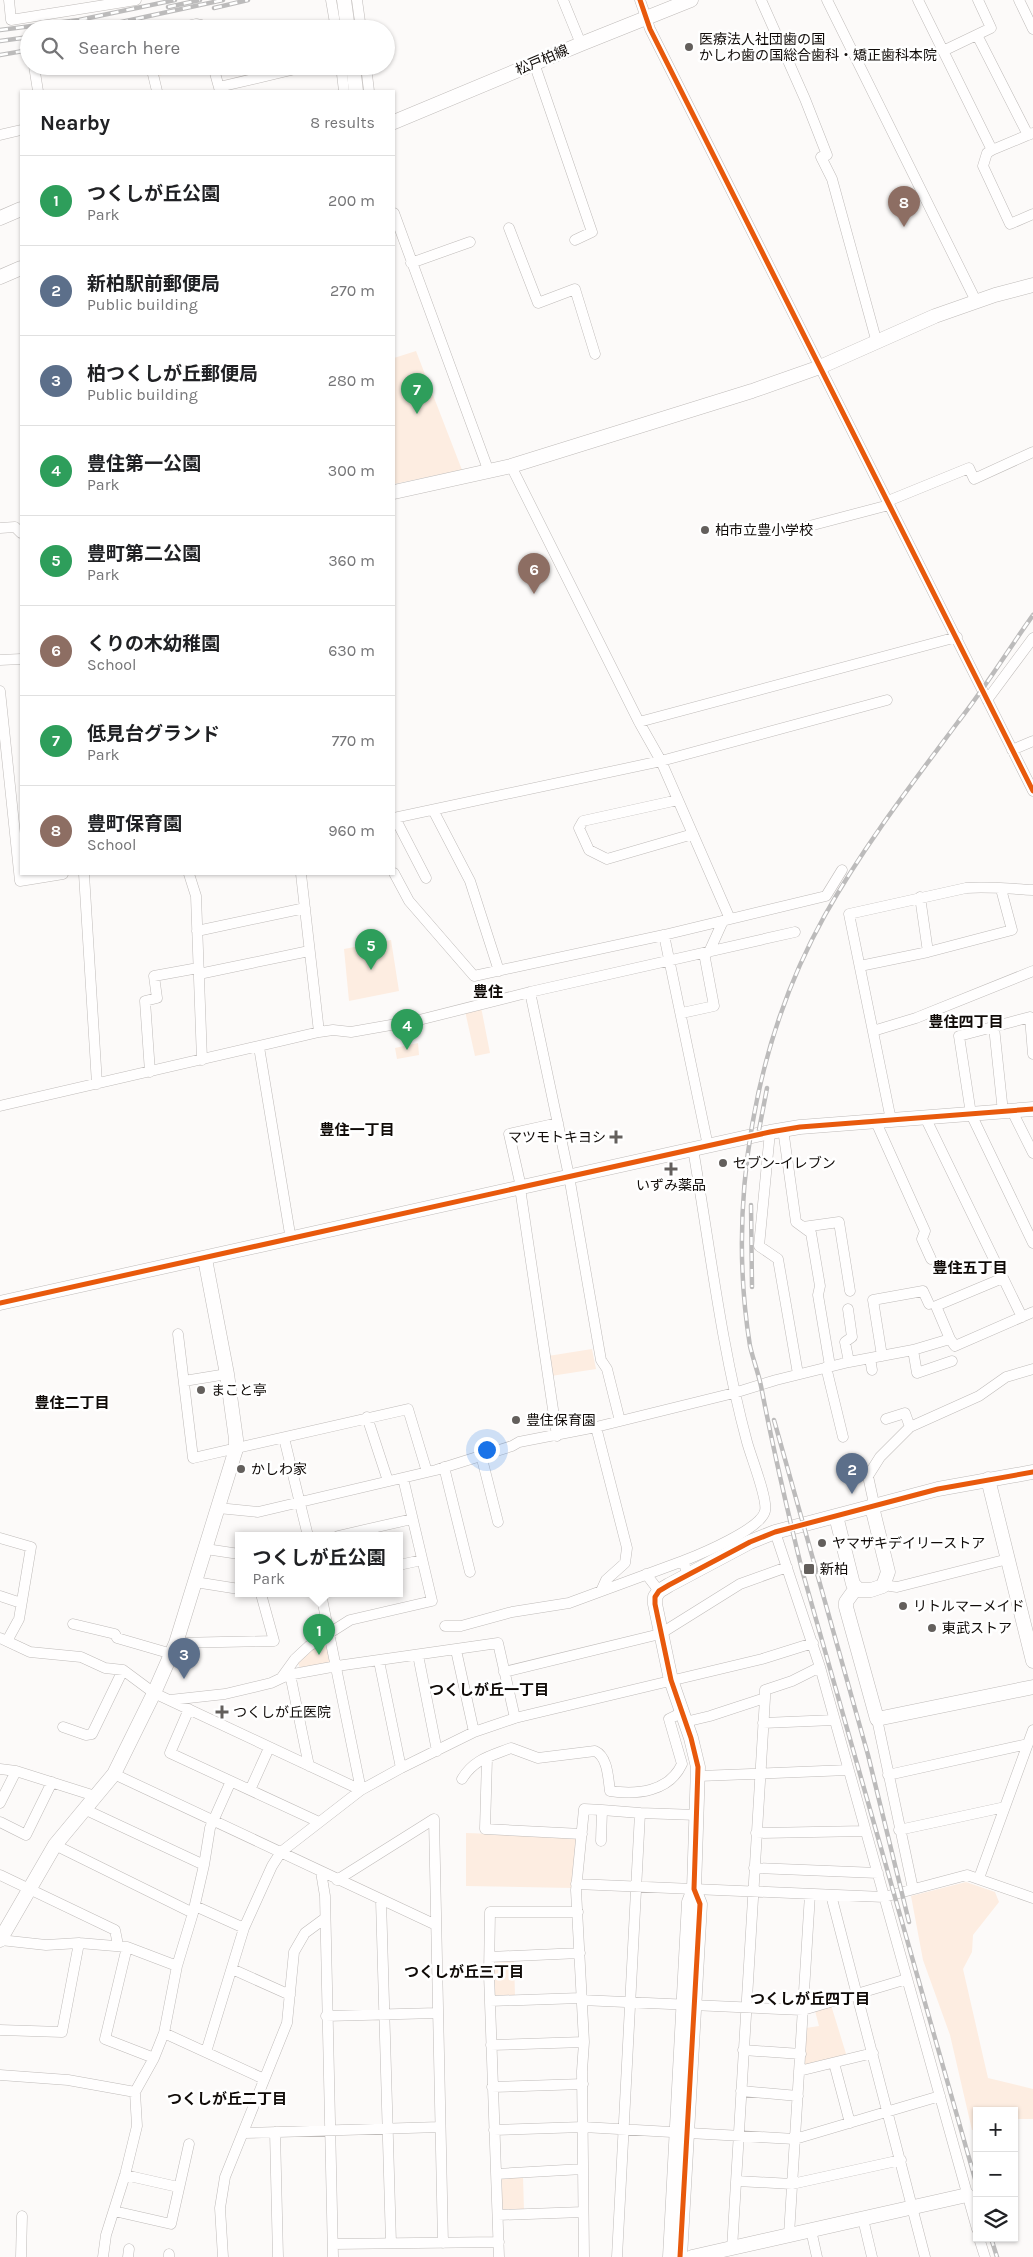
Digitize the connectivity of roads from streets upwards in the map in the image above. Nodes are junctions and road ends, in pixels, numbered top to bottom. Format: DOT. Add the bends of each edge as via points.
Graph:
graph roads {
  1 [pos="9,0"];
  2 [pos="136,0"];
  3 [pos="331,0"];
  4 [pos="344,0"];
  5 [pos="357,0"];
  6 [pos="563,0"];
  7 [pos="640,0"];
  8 [pos="691,0"];
  9 [pos="761,0"];
  10 [pos="827,0"];
  11 [pos="918,0"];
  12 [pos="978,0"];
  13 [pos="1019,0"];
  14 [pos="647,17"];
  15 [pos="334,20"];
  16 [pos="347,20"];
  17 [pos="360,20"];
  18 [pos="1033,29"];
  19 [pos="977,35"];
  20 [pos="581,44"];
  21 [pos="943,51"];
  22 [pos="534,63"];
  23 [pos="35,75"];
  24 [pos="153,75"];
  25 [pos="215,75"];
  26 [pos="273,75"];
  27 [pos="342,75"];
  28 [pos="354,75"];
  29 [pos="367,75"];
  30 [pos="219,89"];
  31 [pos="38,90"];
  32 [pos="157,90"];
  33 [pos="344,90"];
  34 [pos="356,90"];
  35 [pos="369,90"];
  36 [pos="395,122"];
  37 [pos="20,130"];
  38 [pos="1030,134"];
  39 [pos="0,135"];
  40 [pos="992,150"];
  41 [pos="20,209"];
  42 [pos="1033,214"];
  43 [pos="395,216"];
  44 [pos="0,218"];
  45 [pos="509,228"];
  46 [pos="575,240"];
  47 [pos="470,242"];
  48 [pos="411,263"];
  49 [pos="20,268"];
  50 [pos="0,277"];
  51 [pos="1033,285"];
  52 [pos="976,301"];
  53 [pos="877,343"];
  54 [pos="595,354"];
  55 [pos="820,367"];
  56 [pos="1033,452"];
  57 [pos="511,466"];
  58 [pos="489,472"];
  59 [pos="395,492"];
  60 [pos="889,503"];
  61 [pos="0,528"];
  62 [pos="798,529"];
  63 [pos="20,532"];
  64 [pos="956,637"];
  65 [pos="1033,638"];
  66 [pos="20,659"];
  67 [pos="0,660"];
  68 [pos="0,691"];
  69 [pos="887,700"];
  70 [pos="987,700"];
  71 [pos="639,722"];
  72 [pos="1033,741"];
  73 [pos="1012,750"];
  74 [pos="661,761"];
  75 [pos="1033,792"];
  76 [pos="678,800"];
  77 [pos="432,810"];
  78 [pos="395,818"];
  79 [pos="395,820"];
  80 [pos="693,834"];
  81 [pos="842,870"];
  82 [pos="58,875"];
  83 [pos="84,875"];
  84 [pos="189,875"];
  85 [pos="301,875"];
  86 [pos="395,875"];
  87 [pos="426,878"];
  88 [pos="1001,889"];
  89 [pos="1033,890"];
  90 [pos="920,897"];
  91 [pos="305,908"];
  92 [pos="727,920"];
  93 [pos="198,931"];
  94 [pos="796,932"];
  95 [pos="664,935"];
  96 [pos="309,951"];
  97 [pos="706,952"];
  98 [pos="928,952"];
  99 [pos="670,961"];
  100 [pos="860,966"];
  101 [pos="1033,970"];
  102 [pos="199,971"];
  103 [pos="499,971"];
  104 [pos="530,992"];
  105 [pos="682,1013"];
  106 [pos="994,1026"];
  107 [pos="873,1031"];
  108 [pos="319,1032"];
  109 [pos="259,1046"];
  110 [pos="1033,1054"];
  111 [pos="202,1060"];
  112 [pos="150,1072"];
  113 [pos="98,1084"];
  114 [pos="0,1106"];
  115 [pos="1033,1109"];
  116 [pos="1007,1111"];
  117 [pos="971,1114"];
  118 [pos="925,1117"];
  119 [pos="891,1120"];
  120 [pos="876,1122"];
  121 [pos="558,1123"];
  122 [pos="776,1131"];
  123 [pos="708,1146"];
  124 [pos="693,1149"];
  125 [pos="1033,1153"];
  126 [pos="569,1176"];
  127 [pos="520,1187"];
  128 [pos="803,1227"];
  129 [pos="291,1240"];
  130 [pos="1033,1243"];
  131 [pos="206,1259"];
  132 [pos="931,1259"];
  133 [pos="1003,1278"];
  134 [pos="850,1290"];
  135 [pos="0,1303"];
  136 [pos="929,1304"];
  137 [pos="848,1309"];
  138 [pos="1033,1312"];
  139 [pos="1022,1317"];
  140 [pos="178,1334"];
  141 [pos="950,1339"];
  142 [pos="913,1350"];
  143 [pos="882,1356"];
  144 [pos="870,1358"];
  145 [pos="952,1360"];
  146 [pos="849,1362"];
  147 [pos="828,1367"];
  148 [pos="1033,1369"];
  149 [pos="872,1370"];
  150 [pos="227,1374"];
  151 [pos="798,1374"];
  152 [pos="184,1381"];
  153 [pos="734,1393"];
  154 [pos="367,1418"];
  155 [pos="886,1419"];
  156 [pos="620,1421"];
  157 [pos="596,1427"];
  158 [pos="910,1427"];
  159 [pos="557,1436"];
  160 [pos="843,1437"];
  161 [pos="284,1438"];
  162 [pos="236,1449"];
  163 [pos="481,1455"];
  164 [pos="444,1467"];
  165 [pos="427,1472"];
  166 [pos="1033,1472"];
  167 [pos="403,1478"];
  168 [pos="988,1479"];
  169 [pos="388,1481"];
  170 [pos="300,1502"];
  171 [pos="872,1507"];
  172 [pos="218,1508"];
  173 [pos="836,1516"];
  174 [pos="412,1519"];
  175 [pos="498,1522"];
  176 [pos="307,1532"];
  177 [pos="355,1532"];
  178 [pos="775,1532"];
  179 [pos="0,1538"];
  180 [pos="206,1549"];
  181 [pos="235,1553"];
  182 [pos="1008,1559"];
  183 [pos="422,1560"];
  184 [pos="403,1564"];
  185 [pos="788,1567"];
  186 [pos="686,1568"];
  187 [pos="470,1572"];
  188 [pos="646,1574"];
  189 [pos="195,1582"];
  190 [pos="885,1583"];
  191 [pos="235,1588"];
  192 [pos="856,1588"];
  193 [pos="601,1591"];
  194 [pos="659,1591"];
  195 [pos="0,1596"];
  196 [pos="262,1597"];
  197 [pos="322,1597"];
  198 [pos="21,1603"];
  199 [pos="73,1624"];
  200 [pos="445,1626"];
  201 [pos="331,1632"];
  202 [pos="660,1634"];
  203 [pos="4,1640"];
  204 [pos="813,1643"];
  205 [pos="174,1648"];
  206 [pos="456,1650"];
  207 [pos="418,1655"];
  208 [pos="379,1660"];
  209 [pos="1033,1661"];
  210 [pos="337,1666"];
  211 [pos="820,1667"];
  212 [pos="123,1670"];
  213 [pos="504,1672"];
  214 [pos="286,1676"];
  215 [pos="671,1680"];
  216 [pos="1033,1687"];
  217 [pos="154,1693"];
  218 [pos="764,1698"];
  219 [pos="170,1700"];
  220 [pos="189,1709"];
  221 [pos="683,1717"];
  222 [pos="515,1718"];
  223 [pos="877,1719"];
  224 [pos="834,1720"];
  225 [pos="763,1723"];
  226 [pos="63,1727"];
  227 [pos="1033,1730"];
  228 [pos="474,1732"];
  229 [pos="1028,1744"];
  230 [pos="269,1748"];
  231 [pos="437,1751"];
  232 [pos="487,1758"];
  233 [pos="309,1766"];
  234 [pos="400,1768"];
  235 [pos="0,1769"];
  236 [pos="848,1770"];
  237 [pos="16,1771"];
  238 [pos="760,1773"];
  239 [pos="114,1774"];
  240 [pos="888,1775"];
  241 [pos="699,1776"];
  242 [pos="462,1779"];
  243 [pos="231,1781"];
  244 [pos="52,1782"];
  245 [pos="250,1790"];
  246 [pos="361,1790"];
  247 [pos="95,1796"];
  248 [pos="0,1803"];
  249 [pos="1005,1807"];
  250 [pos="84,1809"];
  251 [pos="602,1810"];
  252 [pos="640,1813"];
  253 [pos="697,1815"];
  254 [pos="213,1820"];
  255 [pos="0,1822"];
  256 [pos="320,1822"];
  257 [pos="899,1830"];
  258 [pos="865,1831"];
  259 [pos="756,1833"];
  260 [pos="582,1834"];
  261 [pos="601,1841"];
  262 [pos="55,1846"];
  263 [pos="281,1852"];
  264 [pos="204,1865"];
  265 [pos="754,1868"];
  266 [pos="321,1872"];
  267 [pos="878,1873"];
  268 [pos="0,1875"];
  269 [pos="979,1878"];
  270 [pos="337,1880"];
  271 [pos="576,1884"];
  272 [pos="637,1887"];
  273 [pos="28,1889"];
  274 [pos="694,1889"];
  275 [pos="913,1889"];
  276 [pos="752,1892"];
  277 [pos="810,1894"];
  278 [pos="831,1895"];
  279 [pos="884,1897"];
  280 [pos="1033,1898"];
  281 [pos="382,1900"];
  282 [pos="194,1910"];
  283 [pos="578,1912"];
  284 [pos="324,1919"];
  285 [pos="436,1925"];
  286 [pos="244,1928"];
  287 [pos="0,1940"];
  288 [pos="79,1943"];
  289 [pos="122,1946"];
  290 [pos="580,1953"];
  291 [pos="490,1956"];
  292 [pos="177,1966"];
  293 [pos="232,1969"];
  294 [pos="907,1979"];
  295 [pos="858,1994"];
  296 [pos="290,1995"];
  297 [pos="581,1999"];
  298 [pos="490,2001"];
  299 [pos="630,2002"];
  300 [pos="689,2005"];
  301 [pos="746,2008"];
  302 [pos="803,2010"];
  303 [pos="437,2013"];
  304 [pos="384,2014"];
  305 [pos="326,2016"];
  306 [pos="0,2030"];
  307 [pos="164,2033"];
  308 [pos="584,2042"];
  309 [pos="491,2045"];
  310 [pos="744,2050"];
  311 [pos="206,2052"];
  312 [pos="801,2054"];
  313 [pos="873,2054"];
  314 [pos="154,2058"];
  315 [pos="834,2063"];
  316 [pos="800,2071"];
  317 [pos="0,2075"];
  318 [pos="264,2079"];
  319 [pos="582,2084"];
  320 [pos="492,2087"];
  321 [pos="741,2091"];
  322 [pos="135,2092"];
  323 [pos="798,2096"];
  324 [pos="940,2096"];
  325 [pos="888,2111"];
  326 [pos="850,2122"];
  327 [pos="440,2127"];
  328 [pos="583,2127"];
  329 [pos="387,2128"];
  330 [pos="623,2129"];
  331 [pos="330,2130"];
  332 [pos="494,2130"];
  333 [pos="275,2132"];
  334 [pos="244,2133"];
  335 [pos="682,2133"];
  336 [pos="739,2136"];
  337 [pos="795,2139"];
  338 [pos="189,2144"];
  339 [pos="900,2160"];
  340 [pos="583,2169"];
  341 [pos="496,2174"];
  342 [pos="125,2175"];
  343 [pos="736,2182"];
  344 [pos="792,2184"];
  345 [pos="178,2187"];
  346 [pos="967,2195"];
  347 [pos="912,2207"];
  348 [pos="114,2212"];
  349 [pos="583,2212"];
  350 [pos="498,2215"];
  351 [pos="973,2215"];
  352 [pos="22,2216"];
  353 [pos="862,2219"];
  354 [pos="811,2230"];
  355 [pos="789,2235"];
  356 [pos="499,2242"];
  357 [pos="981,2242"];
  358 [pos="391,2243"];
  359 [pos="444,2243"];
  360 [pos="333,2244"];
  361 [pos="732,2249"];
  362 [pos="711,2255"];
  363 [pos="21,2257"];
  364 [pos="103,2257"];
  365 [pos="223,2257"];
  366 [pos="278,2257"];
  367 [pos="333,2257"];
  368 [pos="499,2257"];
  369 [pos="584,2257"];
  370 [pos="616,2257"];
  371 [pos="670,2257"];
  372 [pos="680,2257"];
  373 [pos="692,2257"];
  374 [pos="817,2257"];
  375 [pos="872,2257"];
  376 [pos="925,2257"];
  377 [pos="983,2257"];
  1 -- 2 [label="street" via="11,20"];
  3 -- 15 [label="street"];
  4 -- 16 [label="street"];
  5 -- 17 [label="street"];
  6 -- 20 [label="street"];
  7 -- 14 [label="street"];
  8 -- 14 [label="street, 松戸柏線"];
  9 -- 53 [label="street" via="827,155 821,158 832,179"];
  10 -- 52 [label="street"];
  11 -- 21 [label="street"];
  12 -- 19 [label="street" via="991,28"];
  13 -- 18 [label="street"];
  14 -- 20 [label="street, 松戸柏線"];
  14 -- 55 [label="street" via="650,29"];
  19 -- 21 [label="street"];
  19 -- 38 [label="street"];
  20 -- 22 [label="street, 松戸柏線"];
  21 -- 40 [label="street"];
  22 -- 36 [label="street, 松戸柏線"];
  22 -- 46 [label="street" via="592,232"];
  23 -- 31 [label="street"];
  24 -- 32 [label="street"];
  25 -- 30 [label="street"];
  26 -- 30 [label="street"];
  27 -- 33 [label="street"];
  28 -- 34 [label="street"];
  29 -- 35 [label="street"];
  37 -- 39 [label="street"];
  38 -- 40 [label="street"];
  40 -- 42 [label="street" via="987,153 983,166 1010,224"];
  41 -- 44 [label="street"];
  43 -- 48 [label="street"];
  45 -- 54 [label="street" via="538,303 575,289"];
  47 -- 48 [label="street"];
  48 -- 58 [label="street"];
  49 -- 50 [label="street"];
  51 -- 52 [label="street"];
  52 -- 53 [label="street"];
  53 -- 55 [label="street"];
  55 -- 57 [label="street"];
  55 -- 60 [label="street"];
  56 -- 60 [label="street" via="974,479 969,468"];
  57 -- 58 [label="street"];
  57 -- 71 [label="street"];
  58 -- 59 [label="street"];
  60 -- 62 [label="street"];
  60 -- 64 [label="street"];
  61 -- 63 [label="street" via="15,527"];
  64 -- 70 [label="street"];
  64 -- 71 [label="street"];
  65 -- 70 [label="street"];
  66 -- 67 [label="street"];
  68 -- 82 [label="street" via="20,882"];
  69 -- 74 [label="street"];
  70 -- 73 [label="street"];
  71 -- 74 [label="street"];
  72 -- 73 [label="street"];
  73 -- 75 [label="street"];
  74 -- 76 [label="street"];
  74 -- 77 [label="street"];
  76 -- 80 [label="street"];
  76 -- 80 [label="street" via="583,821 579,828 589,850 607,859"];
  77 -- 78 [label="street"];
  77 -- 103 [label="street" via="470,881"];
  79 -- 87 [label="street"];
  80 -- 92 [label="street"];
  81 -- 92 [label="street" via="826,896"];
  83 -- 113 [label="street"];
  84 -- 93 [label="street" via="196,896"];
  85 -- 91 [label="street"];
  86 -- 103 [label="street" via="409,901 474,976"];
  88 -- 89 [label="street"];
  88 -- 90 [label="street" via="984,886"];
  88 -- 98 [label="street" via="1012,930"];
  90 -- 98 [label="street"];
  90 -- 100 [label="street" via="849,914"];
  91 -- 93 [label="street"];
  91 -- 96 [label="street"];
  92 -- 95 [label="street"];
  92 -- 97 [label="street"];
  93 -- 102 [label="street"];
  94 -- 97 [label="street"];
  95 -- 99 [label="street"];
  95 -- 103 [label="street"];
  96 -- 102 [label="street"];
  96 -- 108 [label="street"];
  97 -- 99 [label="street"];
  97 -- 105 [label="street" via="714,1006"];
  98 -- 100 [label="street"];
  99 -- 104 [label="street"];
  99 -- 105 [label="street"];
  100 -- 107 [label="street"];
  101 -- 107 [label="street" via="916,1018"];
  102 -- 111 [label="street"];
  102 -- 112 [label="street" via="154,976 157,998 145,1001"];
  104 -- 108 [label="street" via="418,1020 351,1032"];
  104 -- 121 [label="street"];
  105 -- 123 [label="street"];
  106 -- 110 [label="street" via="1030,1017"];
  106 -- 116 [label="street"];
  106 -- 117 [label="street" via="959,1036"];
  107 -- 119 [label="street"];
  108 -- 109 [label="street"];
  109 -- 111 [label="street"];
  109 -- 129 [label="street"];
  111 -- 112 [label="street"];
  112 -- 113 [label="street"];
  113 -- 114 [label="street"];
  115 -- 116 [label="street"];
  116 -- 117 [label="street"];
  116 -- 125 [label="street"];
  117 -- 118 [label="street"];
  117 -- 130 [label="street"];
  118 -- 119 [label="street"];
  118 -- 133 [label="street"];
  119 -- 120 [label="street"];
  120 -- 122 [label="street"];
  120 -- 132 [label="street" via="925,1231 922,1239"];
  121 -- 126 [label="street"];
  121 -- 127 [label="street" via="509,1134"];
  122 -- 123 [label="street"];
  122 -- 128 [label="street" via="796,1222"];
  122 -- 151 [label="street" via="759,1246 778,1259"];
  123 -- 124 [label="street"];
  124 -- 126 [label="street"];
  124 -- 153 [label="street"];
  126 -- 127 [label="street"];
  126 -- 156 [label="street" via="601,1360 607,1369"];
  127 -- 129 [label="street"];
  127 -- 159 [label="street"];
  128 -- 134 [label="street" via="839,1222"];
  128 -- 147 [label="street" via="811,1233"];
  129 -- 131 [label="street"];
  131 -- 135 [label="street"];
  131 -- 150 [label="street"];
  133 -- 139 [label="street"];
  133 -- 141 [label="street" via="936,1306"];
  136 -- 143 [label="street" via="923,1291 872,1300"];
  137 -- 146 [label="street" via="852,1338 845,1342"];
  138 -- 139 [label="street"];
  139 -- 141 [label="street" via="954,1346"];
  140 -- 152 [label="street"];
  141 -- 142 [label="street"];
  142 -- 143 [label="street"];
  142 -- 145 [label="street" via="917,1373"];
  143 -- 144 [label="street"];
  144 -- 146 [label="street"];
  144 -- 149 [label="street"];
  146 -- 147 [label="street"];
  147 -- 151 [label="street"];
  147 -- 160 [label="street"];
  148 -- 158 [label="street" via="1006,1377 979,1396"];
  150 -- 152 [label="street"];
  150 -- 162 [label="street"];
  151 -- 153 [label="street"];
  152 -- 162 [label="street" via="193,1458"];
  153 -- 156 [label="street"];
  153 -- 186 [label="street" via="766,1511 761,1521"];
  154 -- 161 [label="street"];
  154 -- 165 [label="street" via="408,1409"];
  154 -- 169 [label="street"];
  155 -- 158 [label="street" via="905,1413"];
  156 -- 157 [label="street"];
  157 -- 159 [label="street"];
  157 -- 193 [label="street" via="627,1548 624,1563 606,1580"];
  158 -- 171 [label="street" via="880,1457 868,1476"];
  159 -- 163 [label="street" via="519,1442"];
  161 -- 162 [label="street"];
  161 -- 170 [label="street"];
  162 -- 172 [label="street"];
  163 -- 164 [label="street"];
  163 -- 175 [label="street"];
  164 -- 165 [label="street"];
  164 -- 187 [label="street"];
  165 -- 167 [label="street"];
  166 -- 168 [label="street"];
  167 -- 169 [label="street"];
  167 -- 174 [label="street"];
  168 -- 171 [label="street"];
  168 -- 182 [label="street"];
  169 -- 170 [label="street"];
  170 -- 172 [label="street" via="258,1512"];
  170 -- 176 [label="street"];
  171 -- 173 [label="street"];
  171 -- 190 [label="street" via="888,1572"];
  172 -- 180 [label="street"];
  173 -- 178 [label="street"];
  173 -- 192 [label="street" via="852,1584"];
  174 -- 177 [label="street"];
  174 -- 183 [label="street"];
  178 -- 185 [label="street"];
  178 -- 186 [label="street"];
  179 -- 198 [label="street" via="31,1547"];
  180 -- 181 [label="street"];
  180 -- 189 [label="street"];
  182 -- 190 [label="street" via="897,1587"];
  182 -- 209 [label="street"];
  183 -- 184 [label="street"];
  183 -- 201 [label="street" via="432,1601 350,1620"];
  185 -- 202 [label="street" via="740,1584"];
  185 -- 204 [label="street"];
  186 -- 188 [label="street"];
  186 -- 194 [label="street"];
  188 -- 193 [label="street"];
  188 -- 194 [label="street"];
  189 -- 191 [label="street"];
  189 -- 205 [label="street"];
  190 -- 192 [label="street" via="871,1590"];
  192 -- 223 [label="street" via="846,1607"];
  193 -- 200 [label="street" via="569,1603 512,1612 461,1626"];
  194 -- 202 [label="street" via="655,1604"];
  195 -- 198 [label="street"];
  196 -- 205 [label="street" via="274,1641"];
  197 -- 201 [label="street"];
  198 -- 203 [label="street" via="18,1619"];
  199 -- 205 [label="street" via="115,1634 117,1638"];
  201 -- 210 [label="street"];
  201 -- 214 [label="street" via="295,1659"];
  202 -- 213 [label="street"];
  202 -- 215 [label="street"];
  203 -- 212 [label="street" via="30,1652 81,1657 104,1668"];
  204 -- 211 [label="street"];
  204 -- 215 [label="street" via="762,1659"];
  205 -- 217 [label="street"];
  206 -- 207 [label="street"];
  206 -- 213 [label="street" via="498,1644"];
  206 -- 228 [label="street"];
  207 -- 208 [label="street"];
  207 -- 231 [label="street"];
  208 -- 210 [label="street"];
  208 -- 234 [label="street"];
  210 -- 214 [label="street"];
  210 -- 246 [label="street"];
  211 -- 218 [label="street" via="792,1682 765,1690"];
  211 -- 224 [label="street"];
  212 -- 217 [label="street"];
  212 -- 226 [label="street" via="92,1734 86,1736"];
  213 -- 222 [label="street"];
  214 -- 219 [label="street" via="271,1683 224,1694"];
  214 -- 233 [label="street"];
  215 -- 221 [label="street"];
  215 -- 222 [label="street"];
  216 -- 223 [label="street"];
  217 -- 219 [label="street"];
  217 -- 239 [label="street"];
  218 -- 221 [label="street" via="710,1716"];
  218 -- 225 [label="street"];
  219 -- 220 [label="street"];
  220 -- 230 [label="street"];
  220 -- 243 [label="street" via="170,1753"];
  221 -- 232 [label="street" via="669,1719 682,1764 677,1774 673,1779 644,1791 610,1791 606,1766 600,1753 595,1751 538,1758 511,1748"];
  221 -- 241 [label="street" via="695,1751"];
  222 -- 228 [label="street"];
  223 -- 240 [label="street"];
  224 -- 225 [label="street"];
  224 -- 236 [label="street"];
  225 -- 238 [label="street"];
  227 -- 229 [label="street"];
  228 -- 231 [label="street"];
  229 -- 240 [label="street"];
  229 -- 249 [label="street"];
  230 -- 233 [label="street"];
  230 -- 245 [label="street"];
  231 -- 234 [label="street"];
  232 -- 242 [label="street" via="469,1767"];
  232 -- 260 [label="street" via="485,1829"];
  233 -- 246 [label="street"];
  234 -- 246 [label="street"];
  235 -- 237 [label="street"];
  236 -- 238 [label="street"];
  236 -- 258 [label="street"];
  237 -- 244 [label="street"];
  237 -- 248 [label="street"];
  238 -- 241 [label="street"];
  238 -- 259 [label="street"];
  239 -- 247 [label="street"];
  239 -- 254 [label="street"];
  240 -- 257 [label="street"];
  241 -- 253 [label="street"];
  243 -- 245 [label="street"];
  243 -- 254 [label="street"];
  244 -- 247 [label="street"];
  244 -- 255 [label="street" via="26,1835"];
  245 -- 256 [label="street"];
  246 -- 256 [label="street"];
  247 -- 250 [label="street"];
  249 -- 257 [label="street"];
  249 -- 269 [label="street"];
  250 -- 262 [label="street"];
  250 -- 264 [label="street"];
  251 -- 252 [label="street"];
  251 -- 260 [label="street" via="584,1809"];
  251 -- 261 [label="street"];
  252 -- 253 [label="street"];
  252 -- 272 [label="street"];
  253 -- 274 [label="street"];
  254 -- 263 [label="street"];
  254 -- 264 [label="street"];
  256 -- 263 [label="street"];
  257 -- 275 [label="street"];
  258 -- 259 [label="street"];
  258 -- 267 [label="street"];
  259 -- 265 [label="street"];
  260 -- 271 [label="street"];
  262 -- 273 [label="street"];
  262 -- 282 [label="street"];
  263 -- 266 [label="street"];
  263 -- 286 [label="street"];
  264 -- 282 [label="street"];
  265 -- 267 [label="street"];
  265 -- 276 [label="street"];
  266 -- 270 [label="street"];
  266 -- 284 [label="street"];
  267 -- 279 [label="street"];
  268 -- 273 [label="street"];
  269 -- 275 [label="street" via="967,1875"];
  269 -- 280 [label="street"];
  270 -- 281 [label="street"];
  270 -- 285 [label="street" via="434,1819"];
  271 -- 272 [label="street"];
  271 -- 283 [label="street"];
  272 -- 274 [label="street"];
  272 -- 299 [label="street"];
  273 -- 287 [label="street"];
  273 -- 289 [label="street" via="115,1930"];
  274 -- 276 [label="street"];
  274 -- 300 [label="street" via="689,1902"];
  275 -- 279 [label="street"];
  276 -- 277 [label="street"];
  276 -- 301 [label="street"];
  277 -- 278 [label="street"];
  277 -- 302 [label="street"];
  278 -- 279 [label="street"];
  278 -- 295 [label="street"];
  279 -- 294 [label="street"];
  281 -- 285 [label="street"];
  281 -- 304 [label="street"];
  282 -- 286 [label="street"];
  282 -- 292 [label="street"];
  283 -- 290 [label="street"];
  283 -- 291 [label="street" via="490,1912"];
  284 -- 296 [label="street" via="305,1933 294,1952"];
  284 -- 305 [label="street"];
  285 -- 303 [label="street"];
  286 -- 293 [label="street"];
  287 -- 288 [label="street" via="46,1945"];
  288 -- 289 [label="street"];
  288 -- 306 [label="street" via="62,2032"];
  289 -- 292 [label="street"];
  289 -- 314 [label="street" via="105,2039"];
  290 -- 291 [label="street"];
  290 -- 297 [label="street"];
  291 -- 298 [label="street"];
  292 -- 307 [label="street"];
  293 -- 296 [label="street"];
  293 -- 311 [label="street"];
  294 -- 295 [label="street"];
  294 -- 324 [label="street"];
  295 -- 302 [label="street"];
  295 -- 313 [label="street"];
  296 -- 318 [label="street" via="287,2022"];
  297 -- 298 [label="street"];
  297 -- 299 [label="street"];
  297 -- 308 [label="street"];
  298 -- 309 [label="street"];
  299 -- 300 [label="street"];
  299 -- 330 [label="street"];
  300 -- 301 [label="street"];
  300 -- 335 [label="street"];
  301 -- 302 [label="street"];
  301 -- 310 [label="street"];
  302 -- 312 [label="street"];
  303 -- 304 [label="street"];
  303 -- 327 [label="street"];
  304 -- 305 [label="street"];
  304 -- 329 [label="street"];
  305 -- 331 [label="street"];
  307 -- 311 [label="street"];
  307 -- 314 [label="street"];
  308 -- 309 [label="street"];
  308 -- 319 [label="street"];
  309 -- 320 [label="street"];
  310 -- 312 [label="street"];
  310 -- 321 [label="street"];
  311 -- 318 [label="street"];
  312 -- 316 [label="street"];
  313 -- 315 [label="street"];
  313 -- 325 [label="street"];
  314 -- 322 [label="street"];
  315 -- 316 [label="street"];
  315 -- 326 [label="street"];
  316 -- 323 [label="street"];
  317 -- 322 [label="street" via="68,2080"];
  318 -- 334 [label="street"];
  319 -- 320 [label="street"];
  319 -- 328 [label="street"];
  320 -- 332 [label="street"];
  321 -- 323 [label="street"];
  321 -- 336 [label="street"];
  322 -- 342 [label="street" via="137,2126"];
  323 -- 337 [label="street"];
  324 -- 325 [label="street"];
  324 -- 346 [label="street"];
  325 -- 326 [label="street"];
  325 -- 339 [label="street"];
  326 -- 337 [label="street"];
  327 -- 329 [label="street"];
  327 -- 359 [label="street"];
  328 -- 330 [label="street"];
  328 -- 332 [label="street"];
  328 -- 340 [label="street"];
  329 -- 331 [label="street"];
  329 -- 358 [label="street"];
  330 -- 335 [label="street"];
  330 -- 370 [label="street"];
  331 -- 333 [label="street"];
  331 -- 360 [label="street"];
  332 -- 341 [label="street"];
  333 -- 334 [label="street"];
  333 -- 366 [label="street"];
  334 -- 365 [label="street" via="225,2177 220,2208"];
  335 -- 336 [label="street"];
  335 -- 371 [label="street"];
  335 -- 372 [label="street"];
  336 -- 337 [label="street"];
  336 -- 343 [label="street"];
  337 -- 344 [label="street"];
  338 -- 345 [label="street"];
  339 -- 344 [label="street"];
  339 -- 347 [label="street"];
  340 -- 341 [label="street"];
  340 -- 349 [label="street"];
  341 -- 350 [label="street"];
  342 -- 345 [label="street"];
  342 -- 348 [label="street"];
  343 -- 344 [label="street"];
  343 -- 361 [label="street"];
  344 -- 355 [label="street"];
  345 -- 348 [label="street" via="171,2224"];
  346 -- 347 [label="street"];
  346 -- 351 [label="street"];
  347 -- 353 [label="street"];
  347 -- 376 [label="street"];
  348 -- 364 [label="street"];
  349 -- 350 [label="street"];
  349 -- 369 [label="street"];
  350 -- 356 [label="street"];
  352 -- 363 [label="street"];
  353 -- 354 [label="street"];
  353 -- 375 [label="street"];
  354 -- 355 [label="street"];
  354 -- 374 [label="street"];
  355 -- 361 [label="street"];
  356 -- 359 [label="street"];
  356 -- 368 [label="street"];
  357 -- 377 [label="street"];
  358 -- 359 [label="street"];
  358 -- 360 [label="street"];
  360 -- 367 [label="street"];
  361 -- 362 [label="street"];
  362 -- 373 [label="street"];
}
